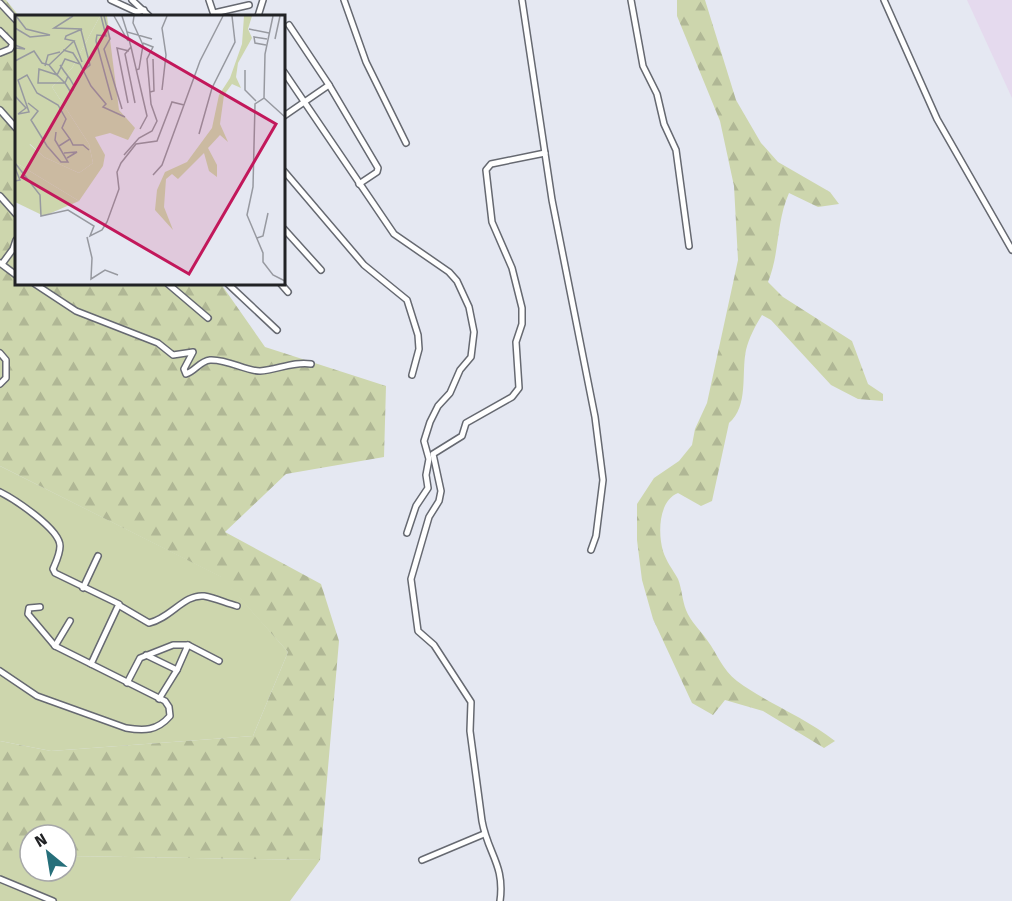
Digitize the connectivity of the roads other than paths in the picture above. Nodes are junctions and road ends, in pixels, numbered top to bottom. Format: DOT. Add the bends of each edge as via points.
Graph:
graph roads {
  1 [pos="111,0"];
  2 [pos="132,0"];
  3 [pos="209,0"];
  4 [pos="263,0"];
  5 [pos="344,0"];
  6 [pos="522,0"];
  7 [pos="631,0"];
  8 [pos="884,0"];
  9 [pos="0,3"];
  10 [pos="249,5"];
  11 [pos="144,10"];
  12 [pos="148,15"];
  13 [pos="214,15"];
  14 [pos="258,15"];
  15 [pos="15,19"];
  16 [pos="289,25"];
  17 [pos="0,30"];
  18 [pos="8,51"];
  19 [pos="15,51"];
  20 [pos="0,53"];
  21 [pos="285,73"];
  22 [pos="329,85"];
  23 [pos="304,101"];
  24 [pos="0,110"];
  25 [pos="285,115"];
  26 [pos="15,127"];
  27 [pos="406,143"];
  28 [pos="545,153"];
  29 [pos="285,172"];
  30 [pos="359,184"];
  31 [pos="0,196"];
  32 [pos="15,212"];
  33 [pos="285,230"];
  34 [pos="15,243"];
  35 [pos="689,246"];
  36 [pos="1012,250"];
  37 [pos="1,264"];
  38 [pos="321,270"];
  39 [pos="15,274"];
  40 [pos="37,285"];
  41 [pos="169,285"];
  42 [pos="229,285"];
  43 [pos="282,285"];
  44 [pos="288,292"];
  45 [pos="208,318"];
  46 [pos="277,330"];
  47 [pos="0,353"];
  48 [pos="311,364"];
  49 [pos="412,375"];
  50 [pos="0,384"];
  51 [pos="431,456"];
  52 [pos="0,492"];
  53 [pos="407,533"];
  54 [pos="591,550"];
  55 [pos="98,556"];
  56 [pos="83,588"];
  57 [pos="120,606"];
  58 [pos="237,606"];
  59 [pos="40,607"];
  60 [pos="70,621"];
  61 [pos="188,645"];
  62 [pos="55,646"];
  63 [pos="146,655"];
  64 [pos="219,661"];
  65 [pos="92,664"];
  66 [pos="177,670"];
  67 [pos="0,671"];
  68 [pos="127,683"];
  69 [pos="159,699"];
  70 [pos="484,834"];
  71 [pos="422,860"];
  72 [pos="0,879"];
  73 [pos="53,901"];
  74 [pos="500,901"];
  1 -- 11 [label="street" via="136,12"];
  2 -- 11 [label="street"];
  3 -- 13 [label="street"];
  4 -- 14 [label="street"];
  5 -- 27 [label="street" via="366,62"];
  6 -- 28 [label="street"];
  7 -- 35 [label="street" via="643,66 657,93 664,124 676,150"];
  8 -- 36 [label="street" via="937,119"];
  9 -- 15 [label="street"];
  10 -- 13 [label="street"];
  11 -- 12 [label="street"];
  16 -- 22 [label="street"];
  17 -- 18 [label="street" via="13,44"];
  18 -- 19 [label="street"];
  18 -- 20 [label="street"];
  21 -- 23 [label="street"];
  22 -- 23 [label="street"];
  22 -- 30 [label="street" via="378,168"];
  23 -- 25 [label="street"];
  23 -- 30 [label="street"];
  24 -- 26 [label="street"];
  28 -- 51 [label="street" via="491,164 485,173 492,222 512,268 522,308 516,342 517,392 466,423 462,436"];
  28 -- 54 [label="street" via="595,417 603,480"];
  29 -- 49 [label="street" via="364,265 407,300 419,342"];
  30 -- 51 [label="street" via="394,234 458,281 472,322 471,357 438,406 425,436"];
  31 -- 32 [label="street"];
  33 -- 38 [label="street"];
  34 -- 37 [label="street"];
  37 -- 39 [label="street"];
  40 -- 48 [label="street" via="76,311 158,343 173,355 193,352 184,369 186,374 207,360 232,362 261,371"];
  41 -- 45 [label="street"];
  42 -- 46 [label="street"];
  43 -- 44 [label="street"];
  47 -- 50 [label="street" via="7,366 6,378"];
  51 -- 53 [label="street" via="428,488"];
  51 -- 70 [label="street" via="440,501 429,517 411,585 418,631 434,645 471,702 470,736"];
  52 -- 56 [label="street" via="50,527 60,546 54,571"];
  55 -- 56 [label="street"];
  56 -- 57 [label="street"];
  57 -- 58 [label="street" via="149,622 164,619 196,597"];
  57 -- 65 [label="street"];
  59 -- 62 [label="street" via="29,608 28,614"];
  60 -- 62 [label="street"];
  61 -- 63 [label="street" via="173,645"];
  61 -- 64 [label="street"];
  61 -- 66 [label="street"];
  62 -- 65 [label="street"];
  63 -- 66 [label="street"];
  63 -- 68 [label="street" via="135,664"];
  65 -- 68 [label="street"];
  66 -- 69 [label="street"];
  67 -- 69 [label="street" via="37,696 140,730 156,729 170,716 169,707"];
  68 -- 69 [label="street"];
  70 -- 71 [label="street"];
  70 -- 74 [label="street" via="501,874"];
  72 -- 73 [label="street"];
}
